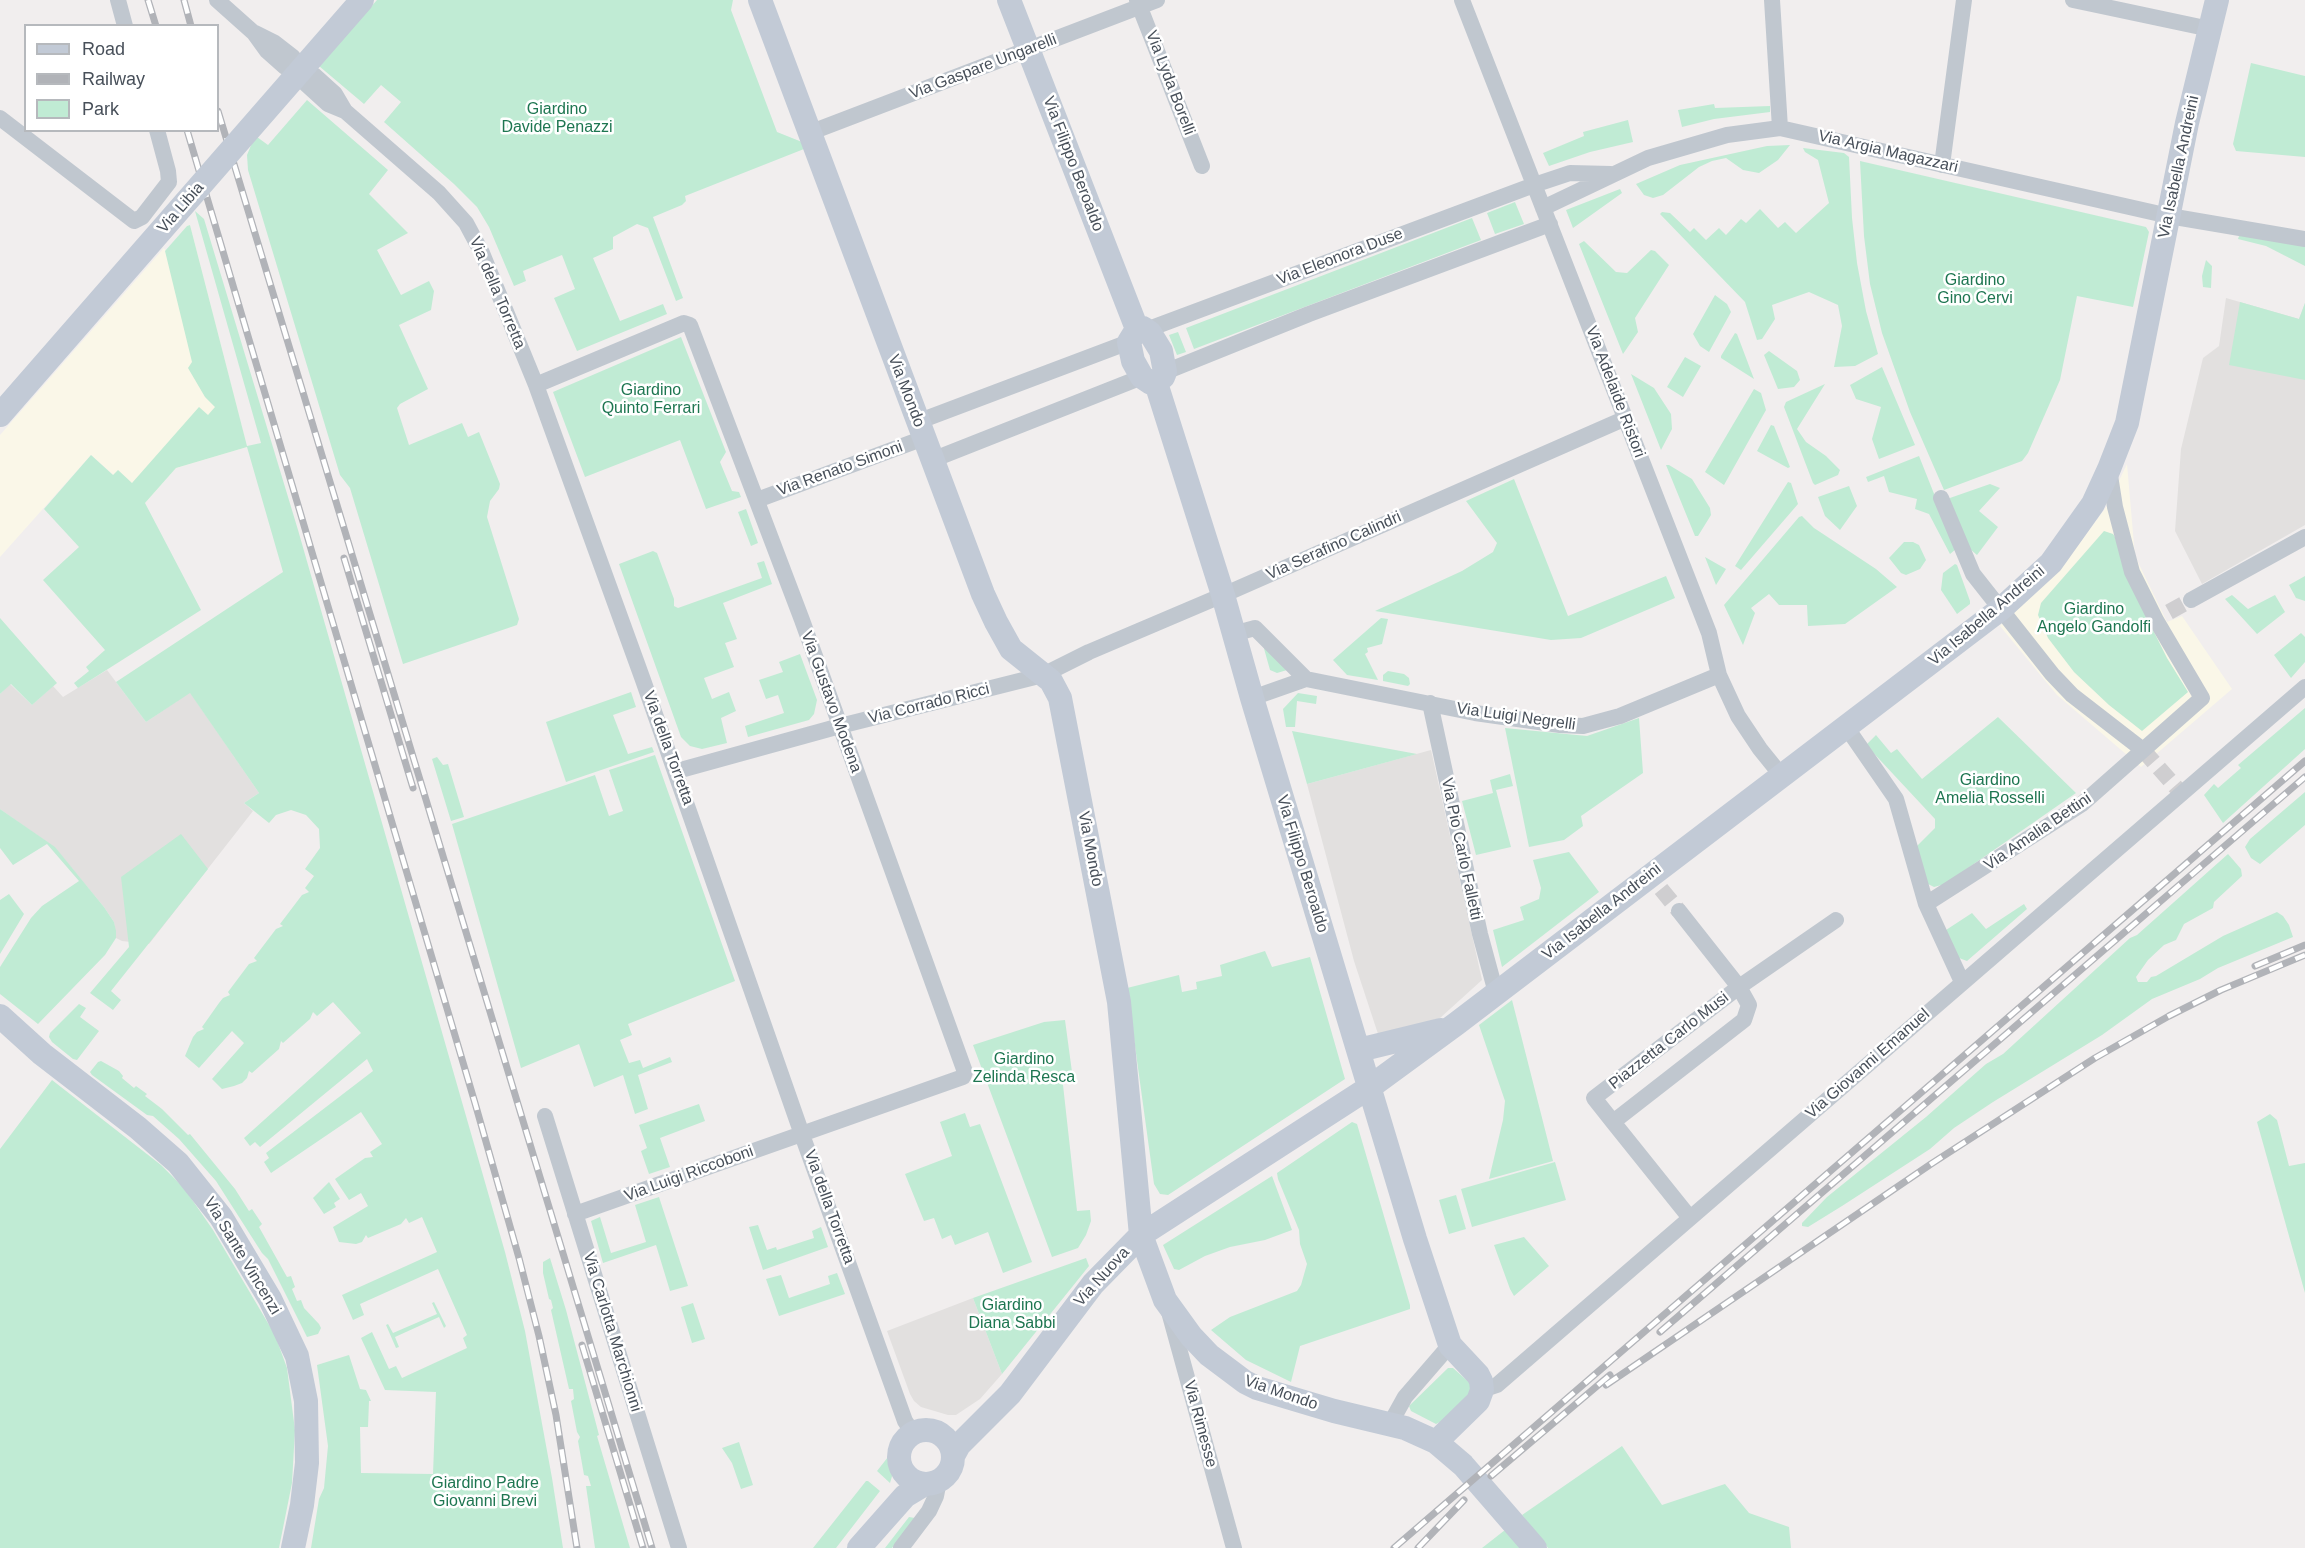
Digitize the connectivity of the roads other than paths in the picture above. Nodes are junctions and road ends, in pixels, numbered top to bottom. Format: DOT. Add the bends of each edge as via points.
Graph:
graph roads {
  1 [pos="117,0"];
  2 [pos="217,0"];
  3 [pos="362,0"];
  4 [pos="760,0"];
  5 [pos="1009,0"];
  6 [pos="1157,0"];
  7 [pos="1462,0"];
  8 [pos="1772,0"];
  9 [pos="1964,0"];
  10 [pos="2073,0"];
  11 [pos="2217,0"];
  12 [pos="1139,3"];
  13 [pos="124,24"];
  14 [pos="2210,29"];
  15 [pos="1028,50"];
  16 [pos="289,62"];
  17 [pos="310,80"];
  18 [pos="0,118"];
  19 [pos="1780,128"];
  20 [pos="158,132"];
  21 [pos="809,133"];
  22 [pos="1942,165"];
  23 [pos="1202,166"];
  24 [pos="1611,174"];
  25 [pos="1534,184"];
  26 [pos="1543,208"];
  27 [pos="2169,216"];
  28 [pos="1550,224"];
  29 [pos="2305,239"];
  30 [pos="1138,333"];
  31 [pos="1154,377"];
  32 [pos="536,385"];
  33 [pos="0,415"];
  34 [pos="1626,418"];
  35 [pos="924,440"];
  36 [pos="2109,469"];
  37 [pos="1941,498"];
  38 [pos="757,500"];
  39 [pos="2305,537"];
  40 [pos="1223,595"];
  41 [pos="2191,600"];
  42 [pos="2002,608"];
  43 [pos="1233,634"];
  44 [pos="1044,675"];
  45 [pos="1719,675"];
  46 [pos="1306,679"];
  47 [pos="2305,687"];
  48 [pos="1252,698"];
  49 [pos="1430,703"];
  50 [pos="840,726"];
  51 [pos="1847,728"];
  52 [pos="2143,750"];
  53 [pos="677,771"];
  54 [pos="1781,775"];
  55 [pos="1926,904"];
  56 [pos="1679,911"];
  57 [pos="1836,920"];
  58 [pos="1962,982"];
  59 [pos="1739,987"];
  60 [pos="1496,993"];
  61 [pos="0,1016"];
  62 [pos="1452,1027"];
  63 [pos="1359,1050"];
  64 [pos="1370,1087"];
  65 [pos="545,1116"];
  66 [pos="1613,1122"];
  67 [pos="802,1134"];
  68 [pos="575,1214"];
  69 [pos="1690,1218"];
  70 [pos="1141,1236"];
  71 [pos="1165,1300"];
  72 [pos="1450,1345"];
  73 [pos="1482,1390"];
  74 [pos="999,1406"];
  75 [pos="1390,1424"];
  76 [pos="923,1432"];
  77 [pos="1436,1442"];
  78 [pos="953,1456"];
  79 [pos="901,1467"];
  80 [pos="932,1482"];
  81 [pos="864,1542"];
  82 [pos="293,1548"];
  83 [pos="679,1548"];
  84 [pos="901,1548"];
  85 [pos="1234,1548"];
  86 [pos="1535,1548"];
  1 -- 13 [label="street"];
  2 -- 16 [label="street" via="254,33 275,43"];
  3 -- 33 [label="street, Via Libia, bridge"];
  4 -- 21 [label="street, Via Mondo"];
  5 -- 15 [label="street, Via Filippo Beroaldo"];
  6 -- 12 [label="street, Via Gaspare Ungarelli"];
  7 -- 25 [label="street, Via Adelaide Ristori"];
  8 -- 19 [label="street"];
  9 -- 22 [label="street"];
  10 -- 14 [label="street"];
  11 -- 14 [label="street, Via Isabella Andreini"];
  12 -- 15 [label="street, Via Gaspare Ungarelli"];
  12 -- 23 [label="street, Via Lyda Borelli"];
  14 -- 27 [label="street, Via Isabella Andreini"];
  15 -- 21 [label="street, Via Gaspare Ungarelli"];
  15 -- 30 [label="street, Via Filippo Beroaldo"];
  17 -- 32 [label="street, Via della Torretta" via="335,94 345,111 440,193 466,223 494,280"];
  18 -- 20 [label="street" via="134,221 169,182"];
  19 -- 22 [label="street, Via Argia Magazzari"];
  19 -- 24 [label="street, Via Argia Magazzari" via="1727,135"];
  21 -- 35 [label="street, Via Mondo"];
  22 -- 27 [label="street, Via Argia Magazzari"];
  24 -- 25 [label="street, Via Argia Magazzari" via="1570,173"];
  24 -- 26 [label="street, Via Argia Magazzari"];
  25 -- 26 [label="street, Via Adelaide Ristori"];
  25 -- 30 [label="street, Via Eleonora Duse"];
  26 -- 28 [label="street, Via Adelaide Ristori"];
  27 -- 29 [label="street, Via Argia Magazzari"];
  27 -- 36 [label="street, Via Isabella Andreini" via="2127,423"];
  28 -- 31 [label="street"];
  28 -- 34 [label="street, Via Adelaide Ristori"];
  30 -- 31 [label="street, Via Filippo Beroaldo" via="1154,338 1161,351"];
  30 -- 35 [label="street, Via Eleonora Duse"];
  31 -- 35 [label="street"];
  31 -- 40 [label="street, Via Filippo Beroaldo"];
  32 -- 38 [label="street, Via Gustavo Modena" via="684,323 690,326"];
  32 -- 53 [label="street, Via della Torretta"];
  34 -- 40 [label="street, Via Serafino Calindri"];
  34 -- 45 [label="street, Via Adelaide Ristori" via="1709,633"];
  35 -- 38 [label="street, Via Renato Simoni"];
  35 -- 44 [label="street, Via Mondo" via="996,622 1017,655"];
  36 -- 42 [label="street, Via Isabella Andreini" via="2064,548"];
  36 -- 52 [label="street, Via Amalia Bettini" via="2132,572 2163,616 2202,698"];
  37 -- 42 [label="street" via="1968,565"];
  38 -- 50 [label="street, Via Gustavo Modena"];
  39 -- 41 [label="street"];
  40 -- 43 [label="street, Via Filippo Beroaldo"];
  40 -- 44 [label="street, Via Serafino Calindri"];
  42 -- 51 [label="street, Via Isabella Andreini"];
  42 -- 52 [label="street" via="2060,683"];
  43 -- 46 [label="street" via="1255,628"];
  43 -- 48 [label="street, Via Filippo Beroaldo"];
  44 -- 50 [label="street, Via Corrado Ricci"];
  44 -- 70 [label="street, Via Mondo" via="1060,698 1119,1002"];
  45 -- 49 [label="street, Via Luigi Negrelli" via="1620,716 1583,726"];
  45 -- 54 [label="street, Via Adelaide Ristori" via="1738,716"];
  46 -- 48 [label="street"];
  46 -- 49 [label="street, Via Luigi Negrelli"];
  47 -- 58 [label="street, Via Giovanni Emanuel"];
  48 -- 63 [label="street, Via Filippo Beroaldo"];
  49 -- 60 [label="street, Via Pio Carlo Falletti"];
  50 -- 53 [label="street, Via Corrado Ricci"];
  50 -- 67 [label="street, Via Gustavo Modena" via="965,1072 963,1077"];
  51 -- 54 [label="street, Via Isabella Andreini"];
  51 -- 55 [label="street" via="1896,798"];
  52 -- 55 [label="street, Via Amalia Bettini" via="2082,804"];
  53 -- 67 [label="street, Via della Torretta"];
  54 -- 60 [label="street, Via Isabella Andreini" via="1656,882"];
  55 -- 58 [label="street"];
  56 -- 59 [label="street, Piazzetta Carlo Musi"];
  57 -- 59 [label="street, Piazzetta Carlo Musi"];
  58 -- 69 [label="street, Via Giovanni Emanuel"];
  59 -- 66 [label="street, Piazzetta Carlo Musi" via="1749,1005 1744,1020"];
  59 -- 66 [label="street, Piazzetta Carlo Musi" via="1594,1098"];
  60 -- 62 [label="street, Via Isabella Andreini"];
  61 -- 82 [label="street, Via Sante Vincenzi" via="178,1163 221,1217 270,1299 297,1356 306,1401 307,1463"];
  62 -- 63 [label="street, Via Isabella Andreini"];
  62 -- 64 [label="street, Via Isabella Andreini"];
  63 -- 64 [label="street, Via Filippo Beroaldo"];
  64 -- 70 [label="street, Via Isabella Andreini"];
  64 -- 72 [label="street, Via Filippo Beroaldo"];
  65 -- 68 [label="street, Via Carlotta Marchionni"];
  66 -- 69 [label="street, Piazzetta Carlo Musi"];
  67 -- 68 [label="street, Via Luigi Riccoboni"];
  67 -- 76 [label="street, Via della Torretta" via="906,1421"];
  68 -- 83 [label="street, Via Carlotta Marchionni"];
  69 -- 73 [label="street, Via Giovanni Emanuel" via="1497,1385"];
  70 -- 71 [label="street, Via Mondo"];
  70 -- 74 [label="street, Via Nuova" via="1093,1284"];
  71 -- 75 [label="street, Via Mondo" via="1203,1348 1245,1382 1334,1411"];
  71 -- 85 [label="street, Via Rimesse"];
  72 -- 73 [label="street, Via Filippo Beroaldo" via="1478,1375"];
  72 -- 75 [label="street" via="1405,1397"];
  73 -- 77 [label="street, Via Giovanni Emanuel" via="1478,1401"];
  74 -- 76 [label="street, Via Nuova" via="963,1427"];
  74 -- 78 [label="street, Via Nuova" via="959,1445"];
  75 -- 77 [label="street, Via Mondo"];
  76 -- 78 [label="street" via="946,1439"];
  76 -- 79 [label="street" via="907,1437 900,1450"];
  77 -- 86 [label="street, Via Mondo" via="1463,1465"];
  78 -- 80 [label="street" via="947,1473"];
  79 -- 80 [label="street" via="913,1481"];
  79 -- 81 [label="street" via="898,1488"];
  80 -- 81 [label="street" via="909,1492"];
  80 -- 84 [label="street" via="936,1496 929,1511"];
}
